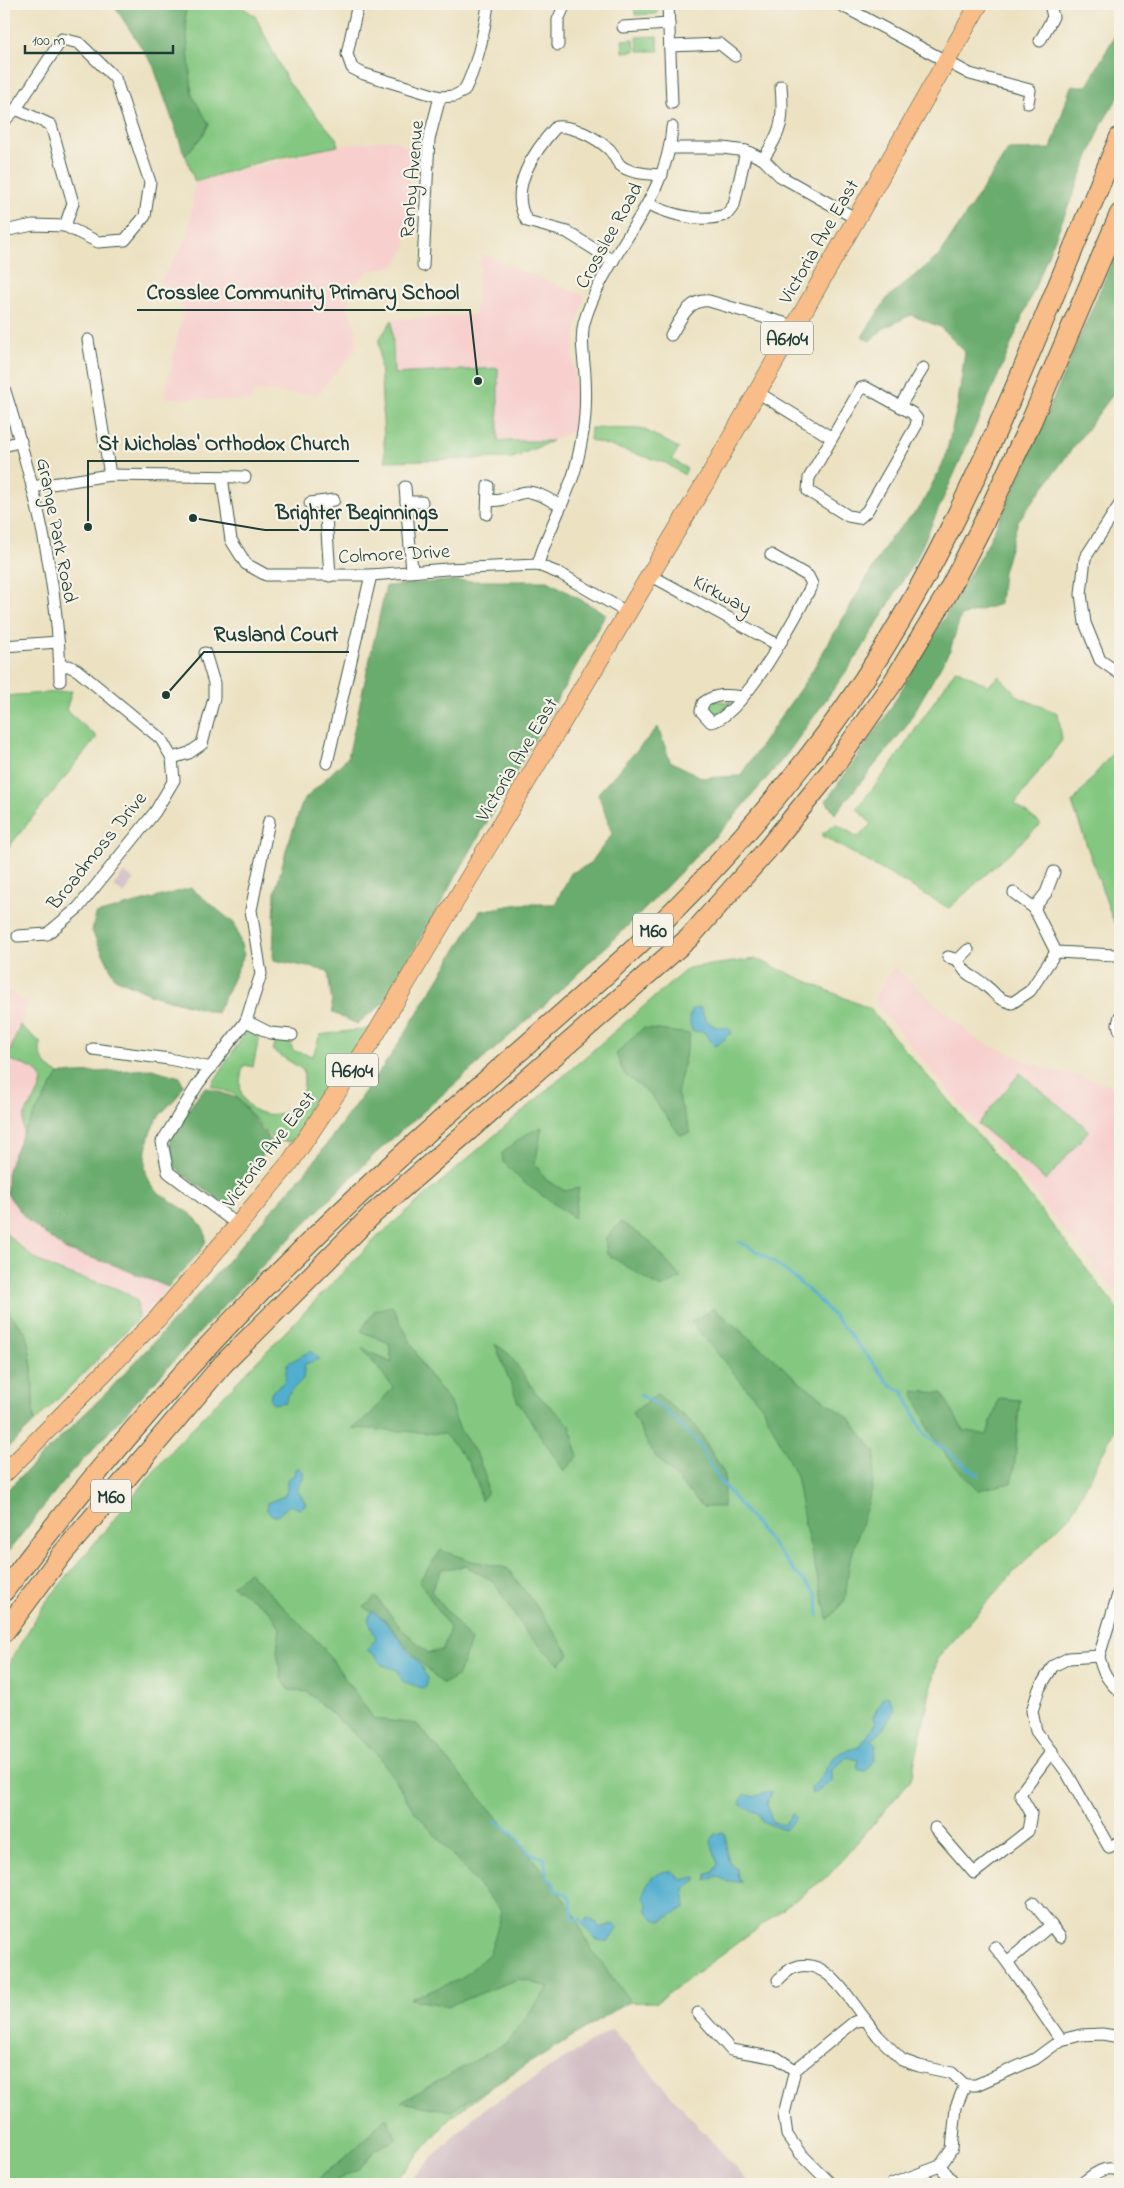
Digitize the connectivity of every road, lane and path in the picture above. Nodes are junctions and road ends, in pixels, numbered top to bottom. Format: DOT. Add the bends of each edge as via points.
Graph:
graph roads {
  1 [pos="358,4"];
  2 [pos="488,4"];
  3 [pos="564,4"];
  4 [pos="668,4"];
  5 [pos="839,4"];
  6 [pos="979,4"];
  7 [pos="1050,4"];
  8 [pos="669,24"];
  9 [pos="623,26"];
  10 [pos="1040,41"];
  11 [pos="558,45"];
  12 [pos="670,46"];
  13 [pos="736,56"];
  14 [pos="944,62"];
  15 [pos="781,86"];
  16 [pos="440,96"];
  17 [pos="672,103"];
  18 [pos="1028,103"];
  19 [pos="16,109"];
  20 [pos="4,121"];
  21 [pos="672,127"];
  22 [pos="1120,137"];
  23 [pos="671,148"];
  24 [pos="746,151"];
  25 [pos="763,159"];
  26 [pos="662,175"];
  27 [pos="649,204"];
  28 [pos="1120,214"];
  29 [pos="856,218"];
  30 [pos="65,226"];
  31 [pos="4,231"];
  32 [pos="613,261"];
  33 [pos="423,266"];
  34 [pos="794,326"];
  35 [pos="671,335"];
  36 [pos="88,340"];
  37 [pos="923,368"];
  38 [pos="4,388"];
  39 [pos="757,392"];
  40 [pos="900,406"];
  41 [pos="832,438"];
  42 [pos="21,441"];
  43 [pos="4,446"];
  44 [pos="110,475"];
  45 [pos="222,477"];
  46 [pos="245,477"];
  47 [pos="488,486"];
  48 [pos="32,487"];
  49 [pos="405,487"];
  50 [pos="488,500"];
  51 [pos="406,502"];
  52 [pos="422,502"];
  53 [pos="310,503"];
  54 [pos="1120,504"];
  55 [pos="561,506"];
  56 [pos="487,514"];
  57 [pos="771,555"];
  58 [pos="538,565"];
  59 [pos="412,571"];
  60 [pos="371,575"];
  61 [pos="650,575"];
  62 [pos="330,576"];
  63 [pos="628,613"];
  64 [pos="58,642"];
  65 [pos="778,645"];
  66 [pos="4,646"];
  67 [pos="205,653"];
  68 [pos="60,666"];
  69 [pos="1120,674"];
  70 [pos="60,681"];
  71 [pos="744,697"];
  72 [pos="172,758"];
  73 [pos="327,763"];
  74 [pos="269,820"];
  75 [pos="1054,872"];
  76 [pos="1014,893"];
  77 [pos="1034,908"];
  78 [pos="18,936"];
  79 [pos="968,950"];
  80 [pos="1056,952"];
  81 [pos="1120,957"];
  82 [pos="1012,1003"];
  83 [pos="1011,1015"];
  84 [pos="1120,1016"];
  85 [pos="246,1021"];
  86 [pos="1120,1031"];
  87 [pos="292,1035"];
  88 [pos="94,1049"];
  89 [pos="211,1068"];
  90 [pos="238,1225"];
  91 [pos="4,1474"];
  92 [pos="1120,1588"];
  93 [pos="4,1591"];
  94 [pos="4,1632"];
  95 [pos="1099,1656"];
  96 [pos="1120,1692"];
  97 [pos="1052,1751"];
  98 [pos="936,1828"];
  99 [pos="1120,1842"];
  100 [pos="1033,1903"];
  101 [pos="1051,1925"];
  102 [pos="1060,1937"];
  103 [pos="995,1947"];
  104 [pos="1007,1962"];
  105 [pos="778,1980"];
  106 [pos="698,2013"];
  107 [pos="865,2019"];
  108 [pos="1120,2037"];
  109 [pos="1061,2040"];
  110 [pos="795,2070"];
  111 [pos="965,2086"];
  112 [pos="940,2166"];
  113 [pos="1120,2171"];
  114 [pos="831,2184"];
  115 [pos="892,2184"];
  116 [pos="955,2184"];
  117 [pos="1081,2184"];
  1 -- 16 [label="street" via="347,54 352,68"];
  2 -- 16 [label="street" via="476,61 464,91 454,96"];
  3 -- 11 [label="street" via="558,20"];
  4 -- 8 [label="street"];
  5 -- 14 [label="street"];
  6 -- 14 [label="main road, Victoria Ave East / A6104"];
  7 -- 10 [label="street" via="1053,17"];
  8 -- 9 [label="street"];
  8 -- 12 [label="street"];
  12 -- 13 [label="street" via="720,44"];
  12 -- 17 [label="street"];
  14 -- 18 [label="street" via="970,74 1030,90"];
  14 -- 29 [label="main road, Victoria Ave East / A6104"];
  15 -- 25 [label="street" via="783,116 780,130"];
  16 -- 33 [label="street, Ranby Avenue" via="429,138"];
  19 -- 20 [label="street"];
  19 -- 30 [label="street" via="51,125 73,203"];
  19 -- 30 [label="street" via="62,39 78,43 115,78 150,182 145,216 125,240 98,242"];
  21 -- 23 [label="street, Crosslee Road"];
  22 -- 93 [label="highway, M60" via="964,505 925,580 872,668 809,756 754,824 638,945 455,1106 279,1273 120,1444"];
  23 -- 24 [label="street"];
  23 -- 26 [label="street, Crosslee Road"];
  24 -- 25 [label="street"];
  24 -- 27 [label="street" via="734,205 727,214 711,217 676,215"];
  25 -- 29 [label="street" via="780,176"];
  26 -- 27 [label="street, Crosslee Road"];
  26 -- 32 [label="street" via="621,166 609,150 566,126 556,127 541,144 526,172 519,196 521,211 527,221 567,232"];
  27 -- 32 [label="street, Crosslee Road"];
  28 -- 94 [label="highway, M60" via="1031,422 951,586 894,682 830,772 689,938 374,1213 223,1364 63,1553"];
  29 -- 34 [label="main road, Victoria Ave East / A6104"];
  30 -- 31 [label="street" via="33,225"];
  32 -- 55 [label="street, Crosslee Road" via="592,299 584,324 585,421 572,482"];
  34 -- 35 [label="street" via="700,300 691,304"];
  34 -- 39 [label="main road, Victoria Ave East / A6104"];
  36 -- 44 [label="street"];
  37 -- 40 [label="street"];
  38 -- 42 [label="street, Grange Park Road"];
  39 -- 41 [label="street"];
  39 -- 61 [label="main road, Victoria Ave East / A6104"];
  40 -- 41 [label="street" via="870,388 861,388"];
  40 -- 41 [label="street" via="915,416 916,426 867,511 859,518 848,516 808,492 809,478"];
  42 -- 43 [label="street"];
  42 -- 48 [label="street, Grange Park Road"];
  44 -- 45 [label="street"];
  44 -- 48 [label="street"];
  45 -- 46 [label="street"];
  45 -- 62 [label="street, Colmore Drive" via="231,540 246,564 266,575"];
  47 -- 50 [label="street"];
  48 -- 64 [label="street, Grange Park Road" via="48,563"];
  49 -- 51 [label="street"];
  50 -- 55 [label="street" via="498,502 527,492"];
  50 -- 56 [label="street"];
  51 -- 52 [label="street"];
  51 -- 59 [label="street"];
  53 -- 62 [label="street" via="329,501"];
  54 -- 69 [label="street" via="1085,558 1081,594 1085,623 1100,660"];
  55 -- 58 [label="street, Crosslee Road"];
  57 -- 65 [label="street" via="808,576 812,584"];
  58 -- 59 [label="street, Colmore Drive"];
  58 -- 63 [label="street, Colmore Drive" via="561,574"];
  59 -- 60 [label="street, Colmore Drive"];
  60 -- 62 [label="street, Colmore Drive"];
  60 -- 73 [label="street"];
  61 -- 63 [label="main road, Victoria Ave East / A6104"];
  61 -- 65 [label="street, Kirkway"];
  63 -- 90 [label="main road, Victoria Ave East / A6104" via="374,1037 291,1161"];
  64 -- 66 [label="street"];
  64 -- 68 [label="street, Grange Park Road"];
  65 -- 71 [label="street"];
  67 -- 72 [label="street" via="214,683 214,698 202,744 189,753"];
  68 -- 70 [label="street, Grange Park Road"];
  68 -- 72 [label="street" via="77,670 146,726 161,739"];
  72 -- 78 [label="street, Broadmoss Drive" via="174,780 155,812 78,908 47,934"];
  74 -- 85 [label="street" via="251,910 261,974"];
  75 -- 77 [label="street" via="1046,893"];
  76 -- 77 [label="street"];
  77 -- 80 [label="street"];
  79 -- 82 [label="street" via="953,958 966,974 987,986 996,997"];
  80 -- 81 [label="street"];
  80 -- 82 [label="street" via="1030,991"];
  82 -- 83 [label="street"];
  84 -- 86 [label="street"];
  85 -- 87 [label="street" via="270,1032"];
  85 -- 89 [label="street"];
  88 -- 89 [label="street"];
  89 -- 90 [label="street" via="162,1142 168,1172"];
  90 -- 91 [label="main road, Victoria Ave East / A6104" via="157,1319"];
  92 -- 95 [label="street"];
  95 -- 96 [label="street" via="1108,1681"];
  95 -- 97 [label="street" via="1069,1658 1053,1666 1039,1689 1032,1711 1036,1731"];
  97 -- 98 [label="street" via="1020,1794 1032,1813 1028,1831 974,1872 960,1860"];
  97 -- 99 [label="street" via="1109,1847"];
  100 -- 101 [label="street"];
  101 -- 102 [label="street"];
  101 -- 104 [label="street"];
  103 -- 104 [label="street"];
  104 -- 109 [label="street"];
  105 -- 107 [label="street" via="793,1968 809,1965 824,1971"];
  106 -- 110 [label="street" via="731,2050 777,2058"];
  107 -- 110 [label="street" via="854,2022"];
  107 -- 111 [label="street" via="902,2060 952,2072"];
  108 -- 109 [label="street" via="1081,2035"];
  109 -- 111 [label="street" via="1035,2059"];
  110 -- 114 [label="street" via="784,2114 787,2135"];
  111 -- 112 [label="street" via="956,2107 952,2149"];
  112 -- 115 [label="street"];
  112 -- 116 [label="street"];
  113 -- 117 [label="street" via="1099,2170"];
}
